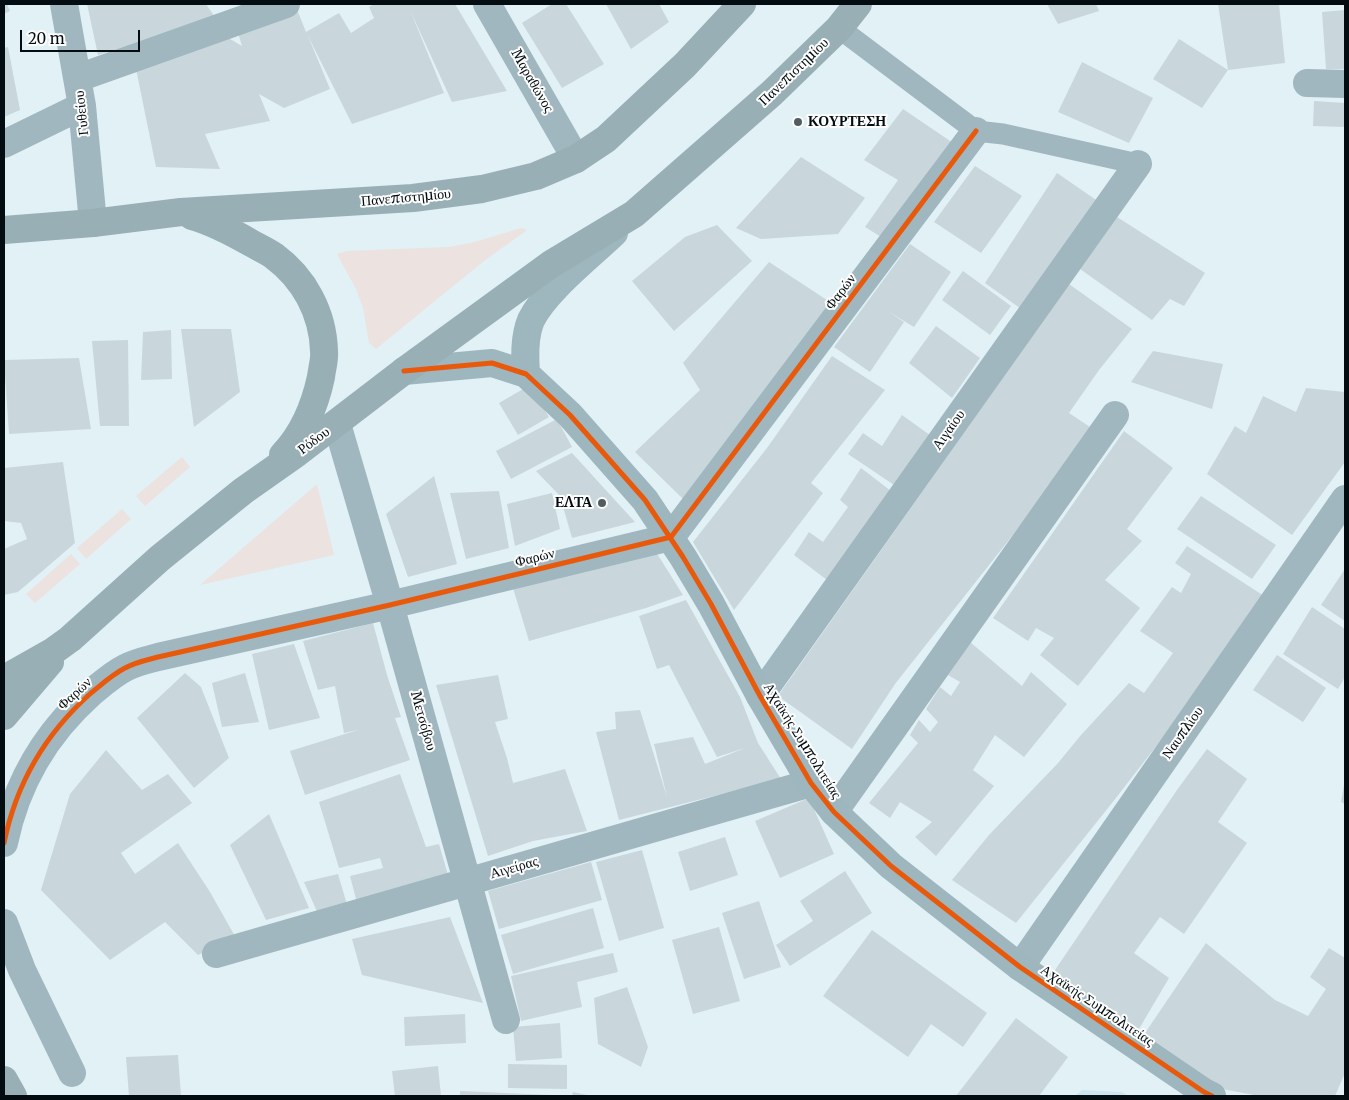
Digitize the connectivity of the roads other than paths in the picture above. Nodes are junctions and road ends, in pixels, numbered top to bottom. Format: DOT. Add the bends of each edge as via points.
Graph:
graph roads {
  1 [pos="64,4"];
  2 [pos="286,4"];
  3 [pos="487,4"];
  4 [pos="742,4"];
  5 [pos="858,4"];
  6 [pos="839,28"];
  7 [pos="78,78"];
  8 [pos="1307,84"];
  9 [pos="1345,84"];
  10 [pos="82,106"];
  11 [pos="976,131"];
  12 [pos="4,144"];
  13 [pos="576,159"];
  14 [pos="1138,164"];
  15 [pos="181,212"];
  16 [pos="634,214"];
  17 [pos="93,223"];
  18 [pos="4,230"];
  19 [pos="404,371"];
  20 [pos="526,374"];
  21 [pos="1115,415"];
  22 [pos="337,424"];
  23 [pos="243,491"];
  24 [pos="1345,500"];
  25 [pos="671,537"];
  26 [pos="390,605"];
  27 [pos="70,639"];
  28 [pos="4,680"];
  29 [pos="760,696"];
  30 [pos="4,716"];
  31 [pos="811,783"];
  32 [pos="834,812"];
  33 [pos="4,843"];
  34 [pos="468,882"];
  35 [pos="4,923"];
  36 [pos="216,954"];
  37 [pos="1020,967"];
  38 [pos="506,1020"];
  39 [pos="72,1073"];
  40 [pos="4,1080"];
  41 [pos="12,1096"];
  42 [pos="1212,1096"];
  1 -- 7 [label="street, Γυθείου"];
  2 -- 7 [label="street"];
  3 -- 13 [label="street, Μαραθώνος"];
  4 -- 13 [label="main road, Πανεπιστημίου" via="639,110 606,139"];
  5 -- 6 [label="main road, Πανεπιστημίου"];
  6 -- 11 [label="lane"];
  6 -- 16 [label="main road, Πανεπιστημίου" via="772,94"];
  7 -- 10 [label="street, Γυθείου"];
  8 -- 9 [label="street"];
  10 -- 12 [label="street"];
  10 -- 17 [label="street, Γυθείου"];
  11 -- 14 [label="lane"];
  11 -- 25 [label="street, Φαρών"];
  13 -- 15 [label="main road, Πανεπιστημίου" via="536,176 454,193 322,205"];
  14 -- 29 [label="street, Αιγαίου"];
  15 -- 17 [label="main road, Πανεπιστημίου"];
  15 -- 23 [label="main road" via="235,233 274,256 309,295 322,333 325,352 322,370 307,418 293,443"];
  16 -- 19 [label="main road, Ρόδου" via="551,264"];
  16 -- 20 [label="street" via="539,306 527,338"];
  17 -- 18 [label="main road, Πανεπιστημίου"];
  19 -- 20 [label="street" via="492,363"];
  19 -- 22 [label="main road, Ρόδου"];
  20 -- 25 [label="street, Αχαϊκής Συμπολιτείας" via="570,415 616,466"];
  21 -- 32 [label="street"];
  22 -- 23 [label="main road, Ρόδου"];
  22 -- 26 [label="street, Μετσόβου"];
  23 -- 27 [label="main road, Ρόδου" via="160,558"];
  24 -- 37 [label="street, Ναυπλίου"];
  25 -- 26 [label="street, Φαρών"];
  25 -- 29 [label="street, Αχαϊκής Συμπολιτείας"];
  26 -- 33 [label="street, Φαρών" via="158,656 124,668 85,699 44,744 21,787"];
  26 -- 34 [label="street, Μετσόβου"];
  27 -- 28 [label="main road, Ρόδου"];
  27 -- 30 [label="main road"];
  29 -- 31 [label="street, Αχαϊκής Συμπολιτείας"];
  31 -- 32 [label="street, Αχαϊκής Συμπολιτείας"];
  31 -- 34 [label="street, Αιγείρας"];
  32 -- 37 [label="street, Αχαϊκής Συμπολιτείας" via="891,866"];
  34 -- 36 [label="street, Αιγείρας"];
  34 -- 38 [label="street, Μετσόβου"];
  35 -- 39 [label="street" via="22,970"];
  37 -- 42 [label="street, Αχαϊκής Συμπολιτείας"];
  40 -- 41 [label="main road"];
}
